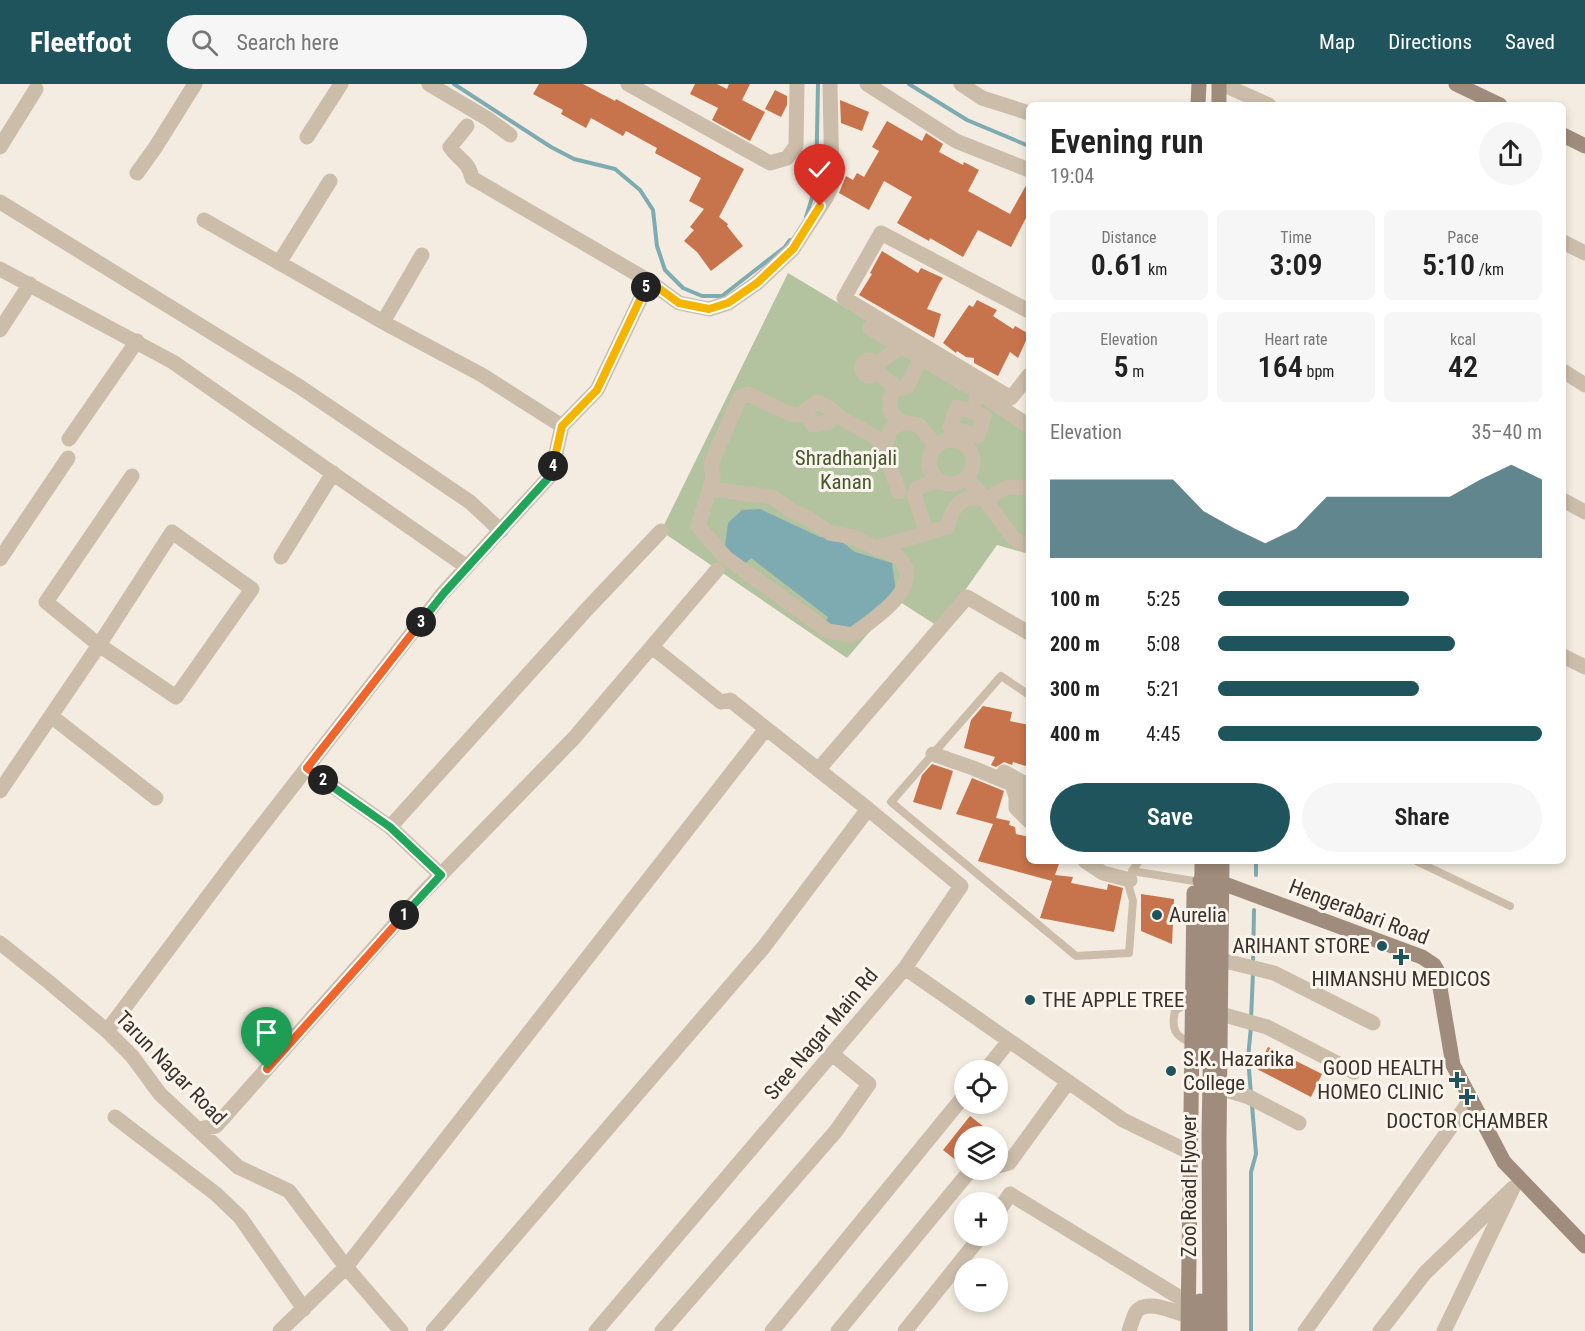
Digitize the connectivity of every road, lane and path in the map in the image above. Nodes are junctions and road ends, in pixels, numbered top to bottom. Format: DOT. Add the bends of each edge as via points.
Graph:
graph roads {
  1 [pos="195,84"];
  2 [pos="341,84"];
  3 [pos="429,84"];
  4 [pos="628,84"];
  5 [pos="797,84"];
  6 [pos="830,84"];
  7 [pos="867,84"];
  8 [pos="961,84"];
  9 [pos="1198,84"];
  10 [pos="1208,84"];
  11 [pos="1456,84"];
  12 [pos="1224,85"];
  13 [pos="36,89"];
  14 [pos="1198,102"];
  15 [pos="1208,102"];
  16 [pos="1220,102"];
  17 [pos="1226,102"];
  18 [pos="1262,102"];
  19 [pos="1494,102"];
  20 [pos="1026,112"];
  21 [pos="466,126"];
  22 [pos="510,135"];
  23 [pos="1566,136"];
  24 [pos="307,137"];
  25 [pos="1585,146"];
  26 [pos="0,147"];
  27 [pos="1026,169"];
  28 [pos="136,173"];
  29 [pos="330,181"];
  30 [pos="0,201"];
  31 [pos="204,220"];
  32 [pos="1566,244"];
  33 [pos="1585,253"];
  34 [pos="422,255"];
  35 [pos="279,262"];
  36 [pos="0,269"];
  37 [pos="649,281"];
  38 [pos="30,285"];
  39 [pos="1026,309"];
  40 [pos="876,317"];
  41 [pos="383,322"];
  42 [pos="0,330"];
  43 [pos="136,341"];
  44 [pos="901,346"];
  45 [pos="921,358"];
  46 [pos="1566,373"];
  47 [pos="1026,379"];
  48 [pos="1585,385"];
  49 [pos="895,386"];
  50 [pos="978,393"];
  51 [pos="901,424"];
  52 [pos="1026,424"];
  53 [pos="562,426"];
  54 [pos="964,437"];
  55 [pos="69,438"];
  56 [pos="886,443"];
  57 [pos="936,446"];
  58 [pos="68,458"];
  59 [pos="333,473"];
  60 [pos="132,476"];
  61 [pos="966,478"];
  62 [pos="939,480"];
  63 [pos="1026,488"];
  64 [pos="711,489"];
  65 [pos="910,491"];
  66 [pos="985,500"];
  67 [pos="1566,502"];
  68 [pos="1585,513"];
  69 [pos="501,531"];
  70 [pos="661,531"];
  71 [pos="927,533"];
  72 [pos="1026,540"];
  73 [pos="876,548"];
  74 [pos="281,557"];
  75 [pos="0,559"];
  76 [pos="467,567"];
  77 [pos="717,570"];
  78 [pos="1026,631"];
  79 [pos="99,645"];
  80 [pos="652,647"];
  81 [pos="1566,658"];
  82 [pos="1585,667"];
  83 [pos="1026,693"];
  84 [pos="51,716"];
  85 [pos="765,730"];
  86 [pos="936,751"];
  87 [pos="307,768"];
  88 [pos="818,770"];
  89 [pos="1026,784"];
  90 [pos="1026,784"];
  91 [pos="0,791"];
  92 [pos="156,798"];
  93 [pos="1026,805"];
  94 [pos="868,809"];
  95 [pos="1026,818"];
  96 [pos="390,827"];
  97 [pos="1090,864"];
  98 [pos="1195,864"];
  99 [pos="1202,864"];
  100 [pos="1214,864"];
  101 [pos="1222,864"];
  102 [pos="1422,864"];
  103 [pos="1124,872"];
  104 [pos="441,875"];
  105 [pos="1194,881"];
  106 [pos="1222,883"];
  107 [pos="1510,906"];
  108 [pos="0,943"];
  109 [pos="1221,960"];
  110 [pos="905,968"];
  111 [pos="1221,1014"];
  112 [pos="1373,1023"];
  113 [pos="107,1031"];
  114 [pos="1009,1041"];
  115 [pos="832,1054"];
  116 [pos="994,1060"];
  117 [pos="1354,1072"];
  118 [pos="1068,1082"];
  119 [pos="1220,1088"];
  120 [pos="1471,1099"];
  121 [pos="954,1108"];
  122 [pos="115,1117"];
  123 [pos="1299,1122"];
  124 [pos="199,1129"];
  125 [pos="1189,1152"];
  126 [pos="1008,1163"];
  127 [pos="962,1180"];
  128 [pos="1008,1197"];
  129 [pos="973,1246"];
  130 [pos="1585,1246"];
  131 [pos="346,1267"];
  132 [pos="304,1309"];
  133 [pos="1188,1316"];
  134 [pos="280,1331"];
  135 [pos="401,1331"];
  136 [pos="434,1331"];
  137 [pos="596,1331"];
  138 [pos="662,1331"];
  139 [pos="772,1331"];
  140 [pos="838,1331"];
  141 [pos="905,1331"];
  142 [pos="1129,1331"];
  143 [pos="1199,1331"];
  144 [pos="1210,1331"];
  145 [pos="1220,1331"];
  146 [pos="1305,1331"];
  147 [pos="1380,1331"];
  148 [pos="1444,1331"];
  1 -- 28 [label="street"];
  2 -- 24 [label="street"];
  3 -- 22 [label="street"];
  4 -- 5 [label="street" via="770,163 787,158 795,146"];
  6 -- 37 [label="street" via="832,185 793,249 757,283 728,303 709,309 679,303"];
  7 -- 27 [label="street" via="956,141"];
  8 -- 20 [label="street" via="982,98"];
  9 -- 14 [label="main road"];
  10 -- 15 [label="main road"];
  11 -- 19 [label="main road"];
  12 -- 16 [label="main road"];
  12 -- 17 [label="main road"];
  12 -- 18 [label="street"];
  13 -- 26 [label="street"];
  21 -- 37 [label="street" via="450,147 469,166 472,178"];
  23 -- 25 [label="main road"];
  29 -- 35 [label="street"];
  30 -- 69 [label="street" via="300,387 470,502"];
  31 -- 35 [label="street"];
  32 -- 33 [label="street"];
  34 -- 41 [label="street"];
  35 -- 41 [label="street"];
  36 -- 38 [label="street"];
  37 -- 53 [label="street" via="597,390"];
  38 -- 42 [label="street"];
  38 -- 43 [label="street"];
  39 -- 40 [label="street" via="880,233 844,298"];
  40 -- 44 [label="street" via="870,328"];
  40 -- 47 [label="street" via="1011,398"];
  41 -- 53 [label="street" via="482,375"];
  43 -- 55 [label="street"];
  43 -- 59 [label="street" via="173,362"];
  44 -- 45 [label="street"];
  44 -- 49 [label="street" via="877,368"];
  45 -- 49 [label="street" via="907,387"];
  45 -- 50 [label="street"];
  46 -- 48 [label="street"];
  49 -- 51 [label="street" via="890,411"];
  50 -- 52 [label="street"];
  50 -- 54 [label="street" via="972,412 957,407 950,427"];
  51 -- 56 [label="street" via="891,429"];
  51 -- 57 [label="street" via="919,425"];
  53 -- 69 [label="street" via="551,475"];
  54 -- 57 [label="street"];
  54 -- 61 [label="street" via="973,459"];
  56 -- 64 [label="street" via="817,402 799,415 790,414 748,394 740,397 711,464"];
  56 -- 65 [label="street" via="884,449"];
  57 -- 62 [label="street" via="929,462"];
  58 -- 75 [label="street"];
  59 -- 74 [label="street"];
  59 -- 76 [label="street"];
  60 -- 79 [label="street" via="46,602"];
  61 -- 62 [label="street" via="953,484"];
  61 -- 66 [label="street"];
  62 -- 65 [label="street"];
  63 -- 66 [label="street" via="1013,486"];
  64 -- 73 [label="street" via="772,496 830,533 853,537"];
  64 -- 73 [label="street" via="698,526 725,557 828,631 852,635 884,612 905,586 905,567 897,557"];
  65 -- 71 [label="street"];
  66 -- 71 [label="street" via="970,498 959,502 947,527"];
  66 -- 72 [label="street" via="1013,538"];
  67 -- 68 [label="street"];
  69 -- 76 [label="street"];
  70 -- 96 [label="street"];
  71 -- 73 [label="street"];
  76 -- 87 [label="street"];
  77 -- 80 [label="street"];
  78 -- 88 [label="street" via="967,597"];
  79 -- 79 [label="street" via="172,532 252,589 176,697"];
  79 -- 84 [label="street"];
  80 -- 85 [label="street" via="721,702 730,700"];
  80 -- 104 [label="street" via="574,738"];
  81 -- 82 [label="street"];
  83 -- 86 [label="lane" via="1001,676"];
  84 -- 91 [label="street"];
  84 -- 92 [label="street"];
  85 -- 88 [label="street"];
  85 -- 131 [label="street"];
  86 -- 90 [label="street" via="1000,770"];
  86 -- 95 [label="street" via="1012,784 1016,808"];
  86 -- 103 [label="lane" via="891,802 1076,956 1129,953 1133,901"];
  87 -- 96 [label="street"];
  87 -- 113 [label="street"];
  88 -- 94 [label="street"];
  89 -- 93 [label="street"];
  94 -- 110 [label="street" via="961,886"];
  94 -- 136 [label="street" via="763,948"];
  96 -- 104 [label="street"];
  97 -- 103 [label="street" via="1103,873"];
  98 -- 105 [label="main road"];
  99 -- 143 [label="main road, Zoo Road Flyover, bridge"];
  100 -- 144 [label="main road, Zoo Road Flyover, bridge"];
  101 -- 106 [label="main road"];
  102 -- 107 [label="lane"];
  103 -- 105 [label="lane"];
  104 -- 124 [label="street" via="216,1126"];
  105 -- 106 [label="main road, Hengerabari Road"];
  105 -- 125 [label="main road"];
  106 -- 109 [label="main road"];
  106 -- 120 [label="main road, Hengerabari Road" via="1422,957 1434,965 1453,1065"];
  108 -- 113 [label="street, Tarun Nagar Road"];
  109 -- 111 [label="main road"];
  109 -- 112 [label="street" via="1274,973"];
  110 -- 114 [label="street, Sree Nagar Main Rd"];
  110 -- 115 [label="street, Sree Nagar Main Rd"];
  111 -- 117 [label="street" via="1267,1027"];
  111 -- 119 [label="main road"];
  113 -- 124 [label="street, Tarun Nagar Road" via="132,1056 160,1094"];
  114 -- 116 [label="street"];
  114 -- 118 [label="street, Sree Nagar Main Rd"];
  115 -- 137 [label="street, Sree Nagar Main Rd"];
  115 -- 138 [label="street" via="869,1084 836,1131"];
  118 -- 125 [label="street, Sree Nagar Main Rd" via="1123,1120"];
  118 -- 126 [label="street"];
  119 -- 123 [label="street" via="1250,1097"];
  119 -- 145 [label="main road"];
  120 -- 130 [label="main road, Hengerabari Road" via="1503,1162"];
  120 -- 146 [label="street"];
  121 -- 139 [label="street"];
  122 -- 132 [label="street" via="240,1217"];
  124 -- 131 [label="street, Tarun Nagar Road" via="238,1167 289,1191"];
  125 -- 133 [label="main road"];
  127 -- 140 [label="street"];
  128 -- 133 [label="street" via="1010,1194"];
  129 -- 141 [label="street"];
  131 -- 132 [label="street"];
  131 -- 135 [label="street, Tarun Nagar Road"];
  132 -- 134 [label="street"];
  133 -- 142 [label="street" via="1143,1307 1135,1314"];
  147 -- 148 [label="street" via="1425,1273 1513,1188"];
}
